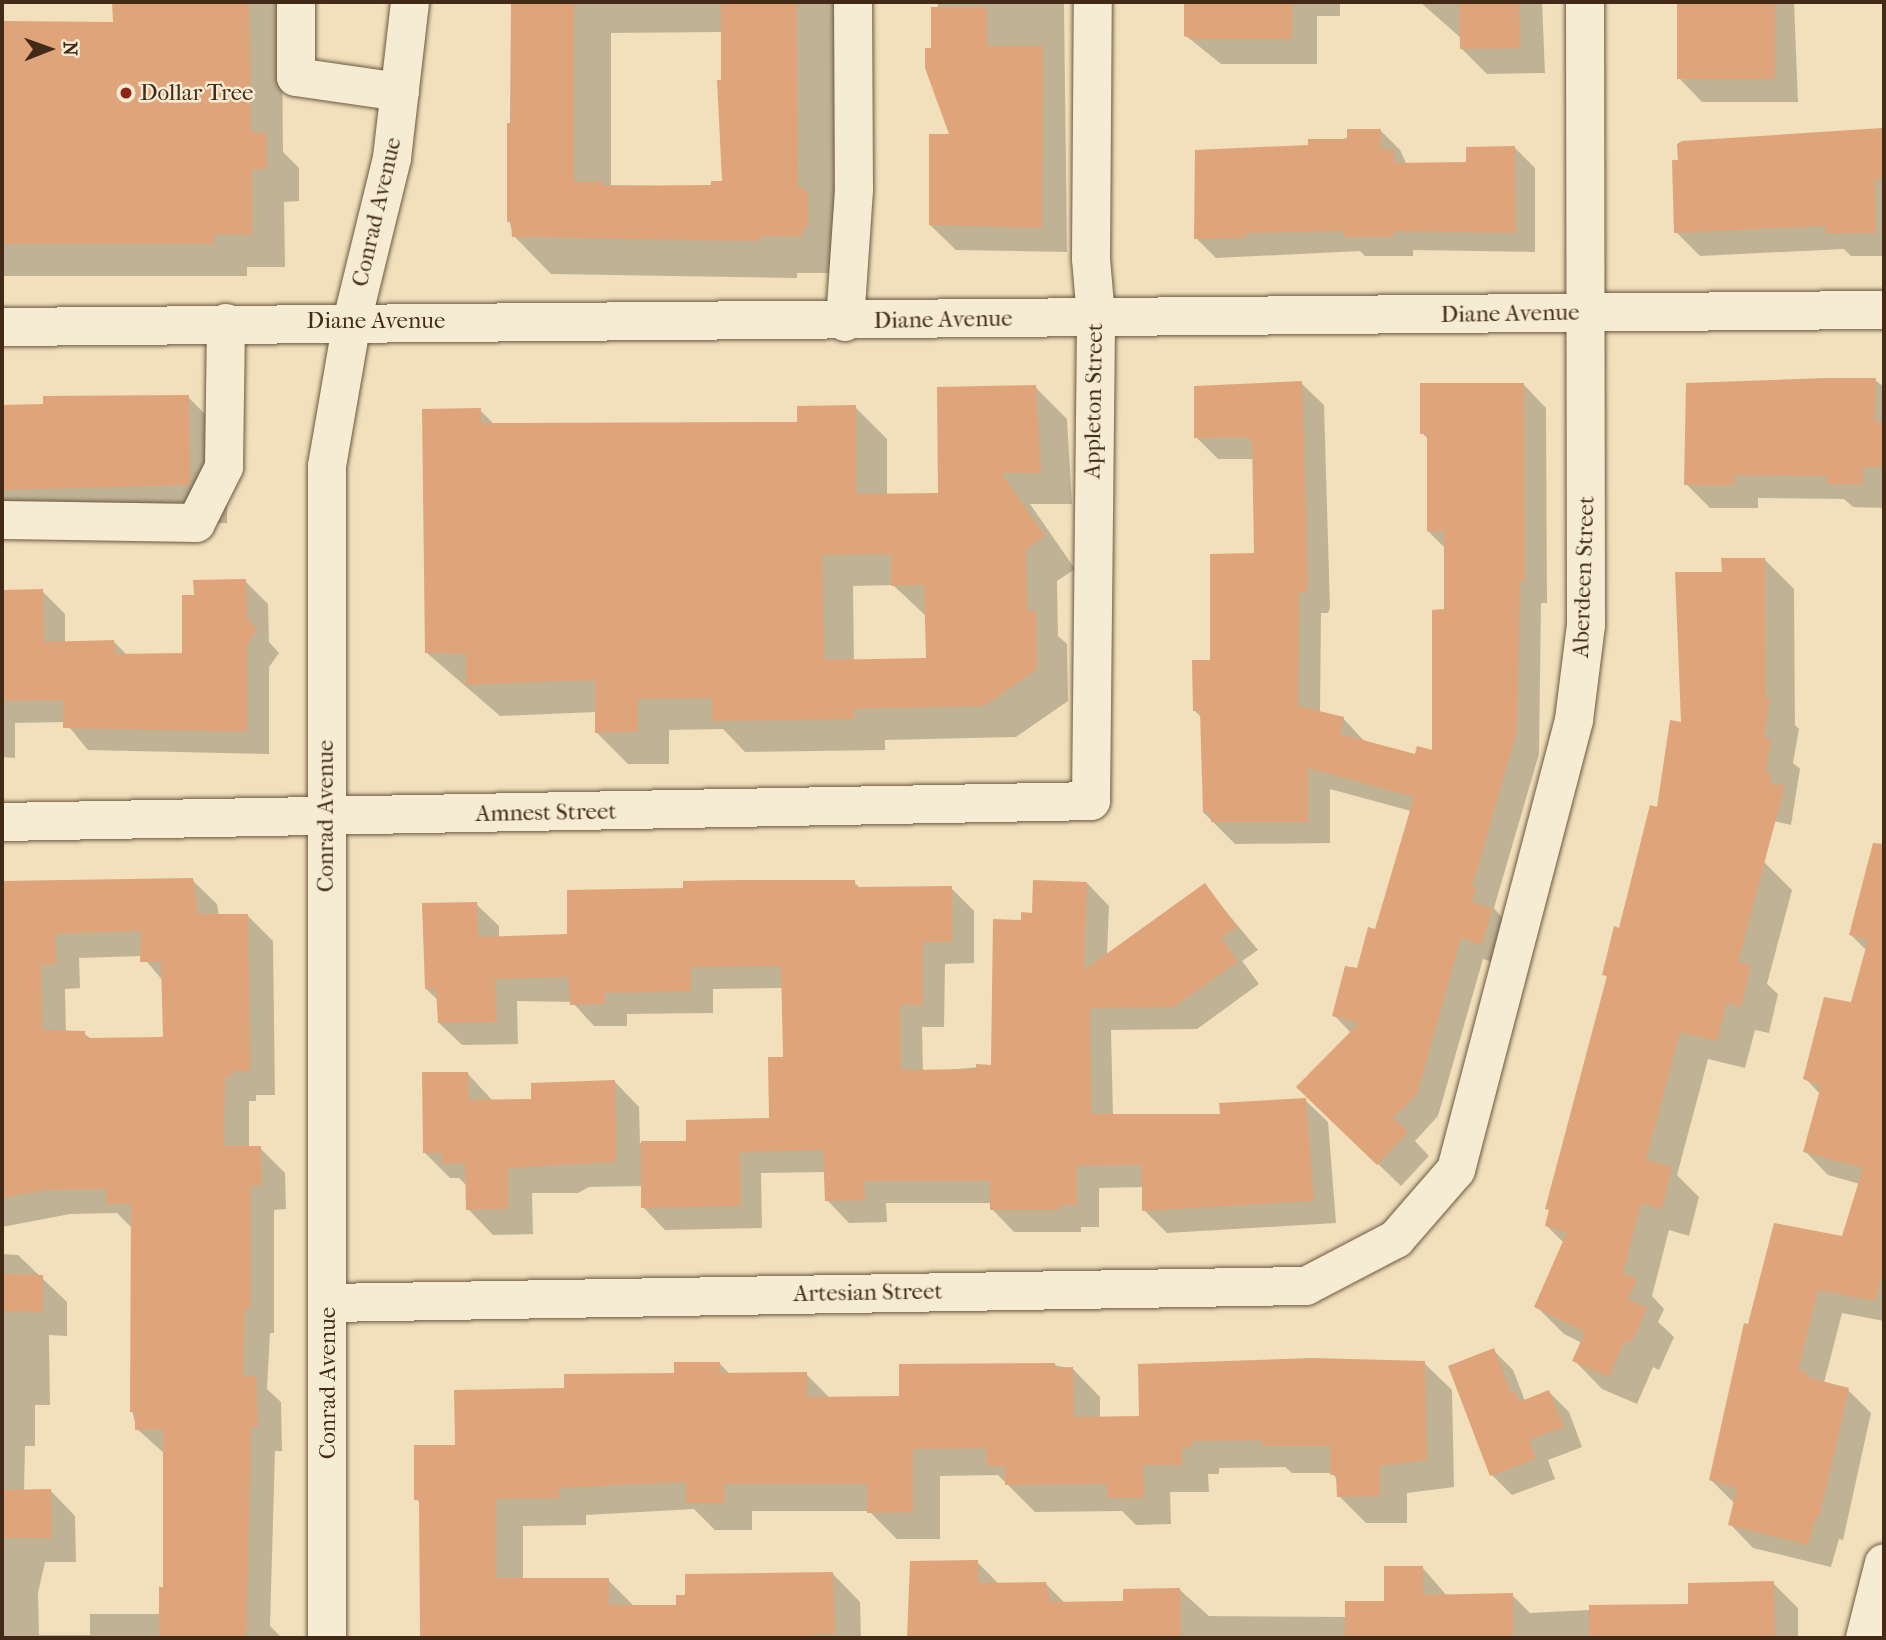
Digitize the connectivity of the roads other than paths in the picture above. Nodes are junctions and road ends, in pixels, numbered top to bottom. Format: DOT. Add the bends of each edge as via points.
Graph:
graph roads {
  1 [pos="296,2"];
  2 [pos="410,2"];
  3 [pos="853,2"];
  4 [pos="1093,2"];
  5 [pos="1585,2"];
  6 [pos="400,92"];
  7 [pos="1884,310"];
  8 [pos="1588,313"];
  9 [pos="1096,317"];
  10 [pos="352,321"];
  11 [pos="845,322"];
  12 [pos="226,323"];
  13 [pos="2,327"];
  14 [pos="2,520"];
  15 [pos="1091,801"];
  16 [pos="325,818"];
  17 [pos="2,821"];
  18 [pos="1395,1239"];
  19 [pos="328,1303"];
  20 [pos="1884,1563"];
  21 [pos="327,1638"];
  22 [pos="1865,1638"];
  1 -- 6 [label="street" via="296,77"];
  2 -- 6 [label="street, Conrad Avenue"];
  3 -- 11 [label="street" via="853,190"];
  4 -- 9 [label="street, Appleton Street" via="1091,259"];
  5 -- 8 [label="street, Aberdeen Street"];
  6 -- 10 [label="street, Conrad Avenue" via="392,158"];
  7 -- 8 [label="street, Diane Avenue"];
  8 -- 9 [label="street, Diane Avenue"];
  8 -- 18 [label="street, Aberdeen Street" via="1586,625 1574,720 1456,1170"];
  9 -- 11 [label="street, Diane Avenue"];
  9 -- 15 [label="street, Appleton Street"];
  10 -- 11 [label="street, Diane Avenue"];
  10 -- 12 [label="street, Diane Avenue"];
  10 -- 16 [label="street, Conrad Avenue" via="327,466"];
  12 -- 13 [label="street, Diane Avenue"];
  12 -- 14 [label="street" via="224,467 196,523"];
  15 -- 16 [label="street, Amnest Street"];
  16 -- 17 [label="street, Amnest Street"];
  16 -- 19 [label="street, Conrad Avenue"];
  18 -- 19 [label="street, Artesian Street" via="1306,1286"];
  19 -- 21 [label="street, Conrad Avenue"];
  20 -- 22 [label="street"];
}
